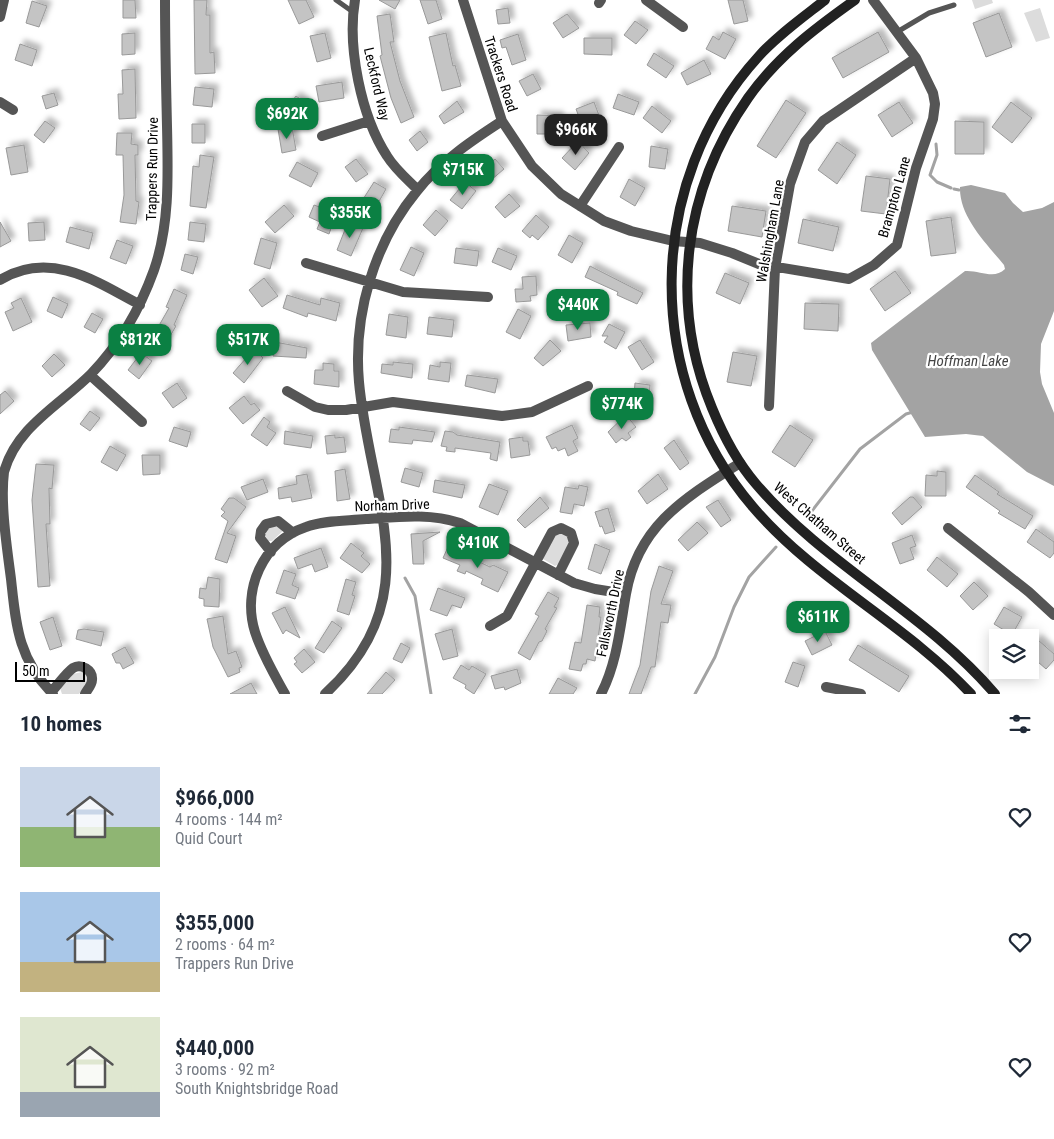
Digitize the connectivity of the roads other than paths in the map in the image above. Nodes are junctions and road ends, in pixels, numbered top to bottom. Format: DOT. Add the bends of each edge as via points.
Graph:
graph roads {
  1 [pos="4,0"];
  2 [pos="164,0"];
  3 [pos="336,0"];
  4 [pos="354,0"];
  5 [pos="463,0"];
  6 [pos="646,0"];
  7 [pos="825,0"];
  8 [pos="855,0"];
  9 [pos="873,0"];
  10 [pos="954,5"];
  11 [pos="353,12"];
  12 [pos="0,17"];
  13 [pos="683,27"];
  14 [pos="897,32"];
  15 [pos="916,58"];
  16 [pos="0,102"];
  17 [pos="13,110"];
  18 [pos="369,121"];
  19 [pos="502,122"];
  20 [pos="322,136"];
  21 [pos="619,147"];
  22 [pos="418,190"];
  23 [pos="580,206"];
  24 [pos="673,241"];
  25 [pos="690,242"];
  26 [pos="306,263"];
  27 [pos="775,268"];
  28 [pos="0,280"];
  29 [pos="370,282"];
  30 [pos="488,297"];
  31 [pos="140,305"];
  32 [pos="90,375"];
  33 [pos="588,386"];
  34 [pos="287,391"];
  35 [pos="769,406"];
  36 [pos="363,407"];
  37 [pos="142,422"];
  38 [pos="740,463"];
  39 [pos="726,472"];
  40 [pos="382,518"];
  41 [pos="948,528"];
  42 [pos="293,533"];
  43 [pos="271,552"];
  44 [pos="536,563"];
  45 [pos="558,575"];
  46 [pos="626,594"];
  47 [pos="1054,615"];
  48 [pos="490,626"];
  49 [pos="826,687"];
  50 [pos="52,693"];
  51 [pos="85,694"];
  52 [pos="285,694"];
  53 [pos="325,694"];
  54 [pos="601,694"];
  55 [pos="861,694"];
  56 [pos="971,694"];
  57 [pos="995,694"];
  1 -- 12 [label="street"];
  2 -- 31 [label="street, Trappers Run Drive" via="166,211 160,251"];
  3 -- 11 [label="lane"];
  4 -- 11 [label="street, Leckford Way"];
  5 -- 19 [label="street, Trackers Road"];
  6 -- 13 [label="street"];
  7 -- 24 [label="street" via="783,32 759,56 715,116 682,200"];
  8 -- 25 [label="street, West Chatham Street" via="797,44 749,98 727,132 707,175"];
  9 -- 14 [label="street, Brampton Lane"];
  10 -- 14 [label="lane" via="929,13"];
  11 -- 18 [label="street, Leckford Way" via="354,51"];
  14 -- 15 [label="street, Brampton Lane"];
  15 -- 27 [label="street, Walshingham Lane" via="823,121 805,142 790,184"];
  15 -- 27 [label="street, Brampton Lane" via="935,104 896,245 874,265 849,279"];
  16 -- 17 [label="street"];
  18 -- 20 [label="street"];
  18 -- 22 [label="street, Leckford Way" via="387,156"];
  19 -- 22 [label="street" via="448,159"];
  19 -- 23 [label="street, Trackers Road" via="532,166 561,194"];
  21 -- 23 [label="street"];
  22 -- 29 [label="street" via="390,232"];
  23 -- 24 [label="street, Trackers Road" via="618,226"];
  24 -- 25 [label="street, Brampton Lane"];
  24 -- 39 [label="street" via="671,312 682,377 696,416"];
  25 -- 27 [label="street, Brampton Lane"];
  25 -- 38 [label="street, West Chatham Street" via="686,281 689,331 701,381"];
  26 -- 29 [label="street"];
  27 -- 35 [label="street, Walshingham Lane"];
  28 -- 31 [label="street" via="30,268 57,267"];
  29 -- 30 [label="street" via="420,294"];
  29 -- 36 [label="street" via="358,339 358,375"];
  31 -- 32 [label="street, Trappers Run Drive" via="123,335"];
  32 -- 37 [label="street"];
  32 -- 50 [label="street, Trappers Run Drive" via="22,435 8,460 3,478 2,499 18,635 32,669"];
  33 -- 36 [label="street" via="540,409 511,416 404,402"];
  34 -- 36 [label="street" via="321,409"];
  36 -- 40 [label="street"];
  38 -- 39 [label="street, Fallsworth Drive"];
  38 -- 57 [label="street, West Chatham Street" via="781,511 946,646"];
  39 -- 46 [label="street, Fallsworth Drive" via="679,503 657,525 641,549"];
  39 -- 56 [label="street" via="753,508 783,538 928,653"];
  40 -- 42 [label="street, Norham Drive" via="323,523"];
  40 -- 44 [label="street, Norham Drive" via="423,516 460,523"];
  40 -- 53 [label="street" via="388,565 378,620 350,670"];
  41 -- 47 [label="street"];
  42 -- 43 [label="street, Norham Drive"];
  42 -- 43 [label="street" via="278,521 266,524 260,538"];
  43 -- 52 [label="street, Norham Drive" via="259,568 250,610 260,646"];
  44 -- 45 [label="street, Norham Drive"];
  44 -- 45 [label="street" via="552,532 561,528 568,531 574,543"];
  44 -- 48 [label="street" via="507,616"];
  45 -- 46 [label="street, Norham Drive" via="584,586"];
  46 -- 54 [label="street, Fallsworth Drive" via="617,650"];
  49 -- 55 [label="street"];
  50 -- 51 [label="street, Trappers Run Drive" via="79,666 92,674"];
}
